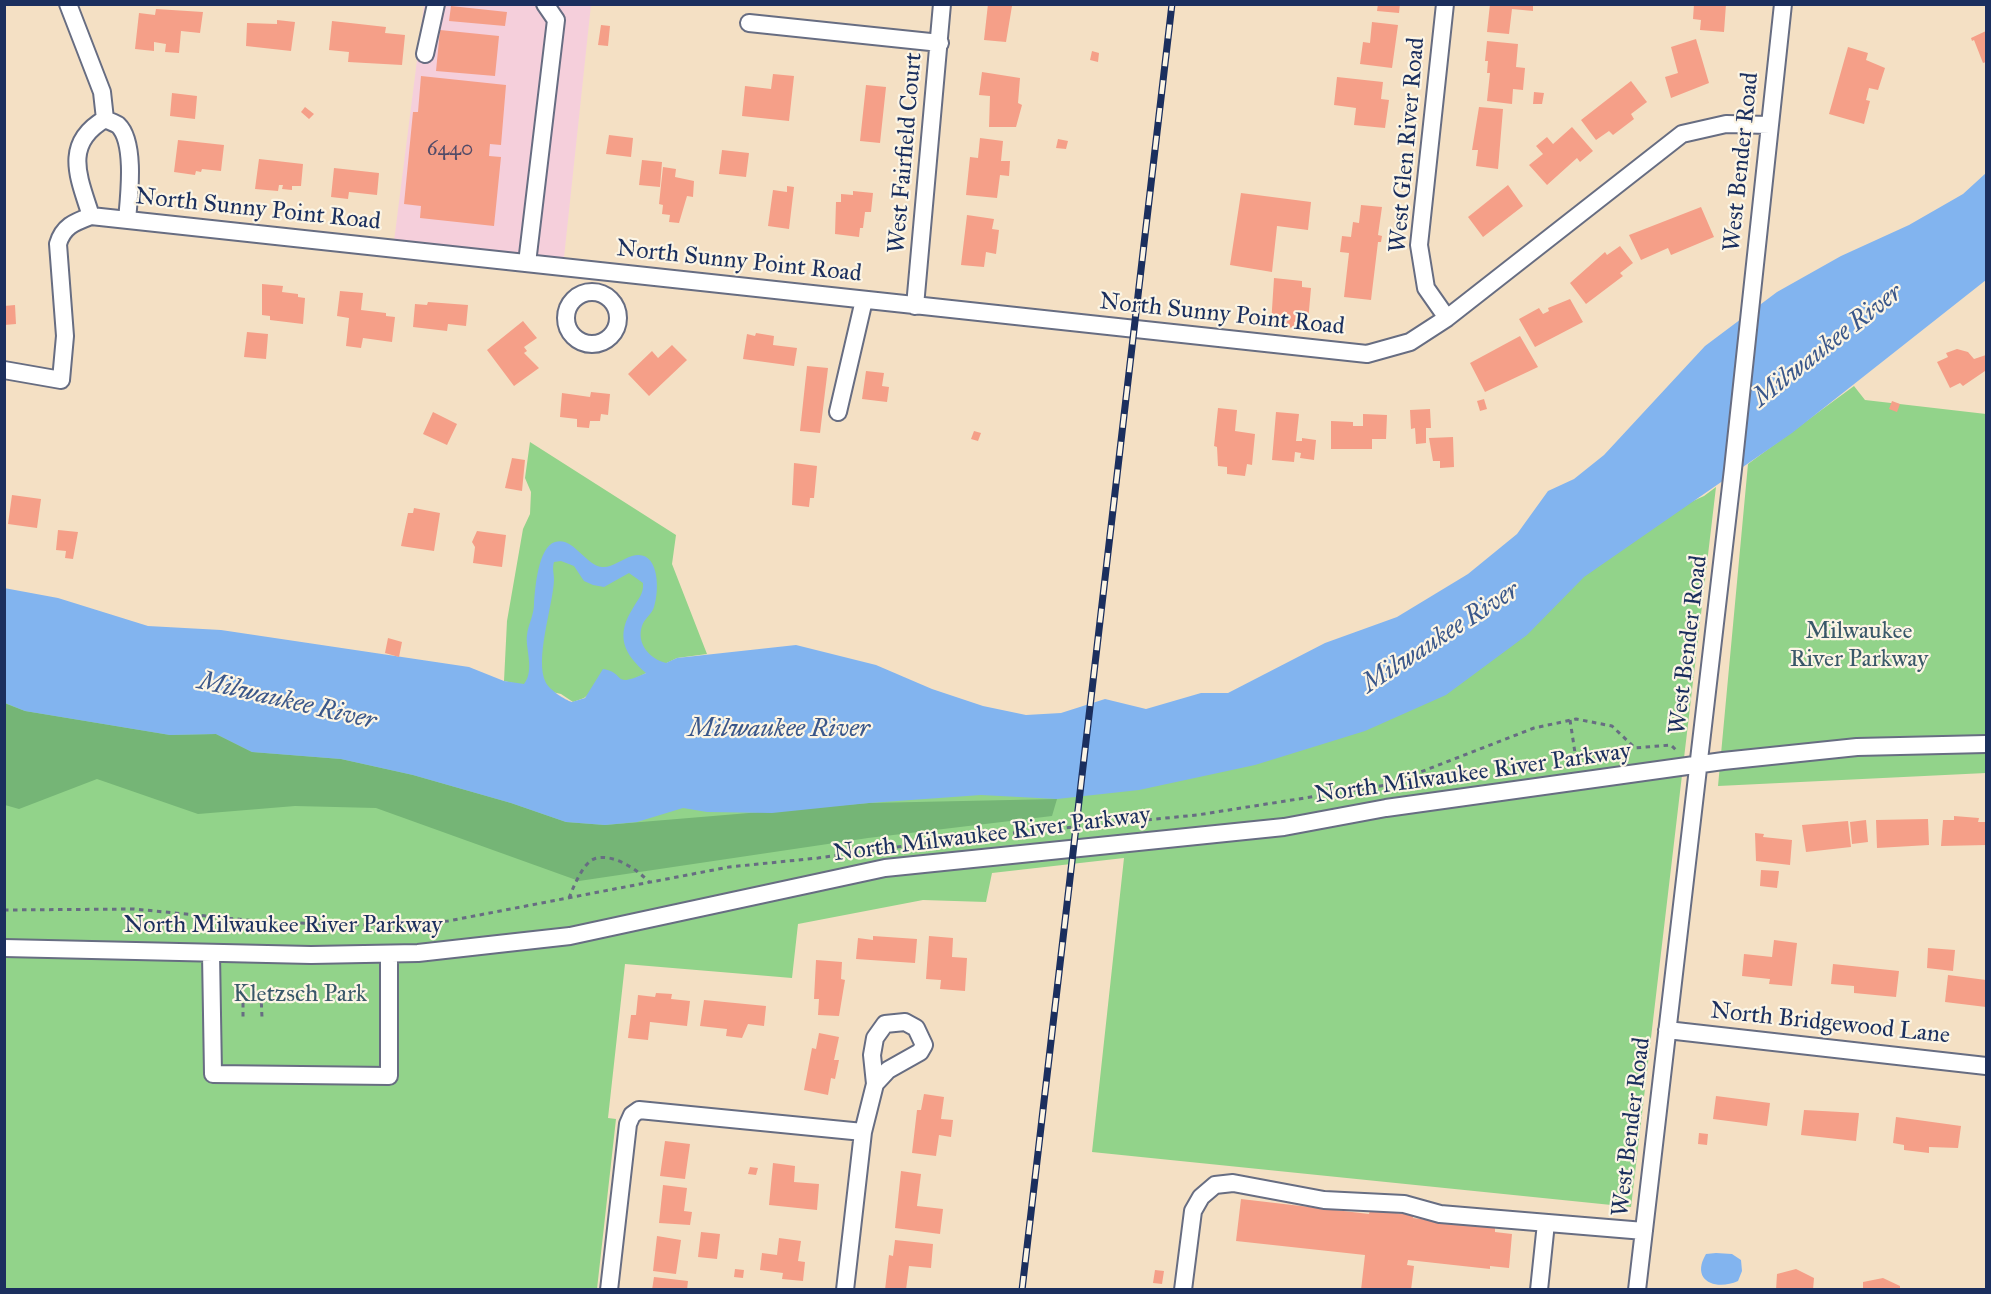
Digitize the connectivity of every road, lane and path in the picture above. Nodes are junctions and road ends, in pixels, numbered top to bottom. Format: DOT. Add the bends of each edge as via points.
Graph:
graph roads {
  1 [pos="68,4"];
  2 [pos="436,4"];
  3 [pos="545,4"];
  4 [pos="942,4"];
  5 [pos="1445,4"];
  6 [pos="1783,4"];
  7 [pos="749,23"];
  8 [pos="940,43"];
  9 [pos="425,54"];
  10 [pos="105,119"];
  11 [pos="1770,126"];
  12 [pos="91,216"];
  13 [pos="127,220"];
  14 [pos="527,263"];
  15 [pos="599,270"];
  16 [pos="595,292"];
  17 [pos="864,300"];
  18 [pos="915,306"];
  19 [pos="1447,318"];
  20 [pos="4,370"];
  21 [pos="837,412"];
  22 [pos="1570,720"];
  23 [pos="1986,744"];
  24 [pos="1677,751"];
  25 [pos="1699,764"];
  26 [pos="1579,783"];
  27 [pos="649,882"];
  28 [pos="569,900"];
  29 [pos="4,910"];
  30 [pos="4,948"];
  31 [pos="211,954"];
  32 [pos="389,954"];
  33 [pos="243,994"];
  34 [pos="261,994"];
  35 [pos="243,1018"];
  36 [pos="262,1018"];
  37 [pos="1667,1030"];
  38 [pos="1986,1066"];
  39 [pos="875,1084"];
  40 [pos="862,1132"];
  41 [pos="1546,1223"];
  42 [pos="1644,1231"];
  43 [pos="609,1290"];
  44 [pos="844,1290"];
  45 [pos="1183,1290"];
  46 [pos="1539,1290"];
  47 [pos="1637,1290"];
  1 -- 10 [label="street" via="102,92"];
  2 -- 9 [label="street"];
  3 -- 14 [label="street" via="556,20"];
  4 -- 8 [label="street, West Fairfield Court"];
  5 -- 19 [label="street, West Glen River Road" via="1419,245 1426,288"];
  6 -- 11 [label="street, West Bender Road"];
  7 -- 8 [label="street"];
  8 -- 18 [label="street, West Fairfield Court"];
  10 -- 12 [label="street" via="92,126 78,147 77,172"];
  10 -- 13 [label="street" via="119,126 127,144"];
  11 -- 19 [label="street, North Sunny Point Road" via="1726,124 1682,134"];
  11 -- 25 [label="street, West Bender Road"];
  12 -- 13 [label="street, North Sunny Point Road"];
  12 -- 20 [label="street" via="69,225 58,244 65,327 61,380"];
  13 -- 14 [label="street, North Sunny Point Road"];
  14 -- 15 [label="street, North Sunny Point Road"];
  15 -- 16 [label="street, North Sunny Point Road"];
  15 -- 17 [label="street, North Sunny Point Road"];
  17 -- 18 [label="street, North Sunny Point Road"];
  17 -- 21 [label="street"];
  18 -- 19 [label="street, North Sunny Point Road" via="1367,354 1410,342"];
  22 -- 24 [label="path" via="1611,726 1635,748 1671,745"];
  22 -- 26 [label="path"];
  22 -- 27 [label="path" via="1534,728 1387,785 1197,815 729,867"];
  23 -- 25 [label="street, North Milwaukee River Parkway" via="1857,747"];
  25 -- 26 [label="street, North Milwaukee River Parkway"];
  25 -- 37 [label="street, West Bender Road"];
  26 -- 32 [label="street, North Milwaukee River Parkway" via="1386,808 1284,827 885,868 570,936"];
  27 -- 28 [label="path"];
  27 -- 28 [label="path" via="627,865 606,858 593,859"];
  28 -- 29 [label="path" via="448,921 365,925 267,922 134,909"];
  30 -- 31 [label="street, North Milwaukee River Parkway"];
  31 -- 32 [label="street, North Milwaukee River Parkway"];
  31 -- 32 [label="street" via="213,1074 390,1076"];
  33 -- 35 [label="path"];
  34 -- 36 [label="path"];
  37 -- 38 [label="street, North Bridgewood Lane"];
  37 -- 42 [label="street, West Bender Road"];
  39 -- 40 [label="street"];
  40 -- 43 [label="street" via="639,1110 628,1124"];
  40 -- 44 [label="street"];
  41 -- 42 [label="street"];
  41 -- 45 [label="street" via="1440,1214 1404,1204 1324,1200 1233,1183 1215,1185 1193,1211"];
  41 -- 46 [label="street"];
  42 -- 47 [label="street, West Bender Road"];
}
